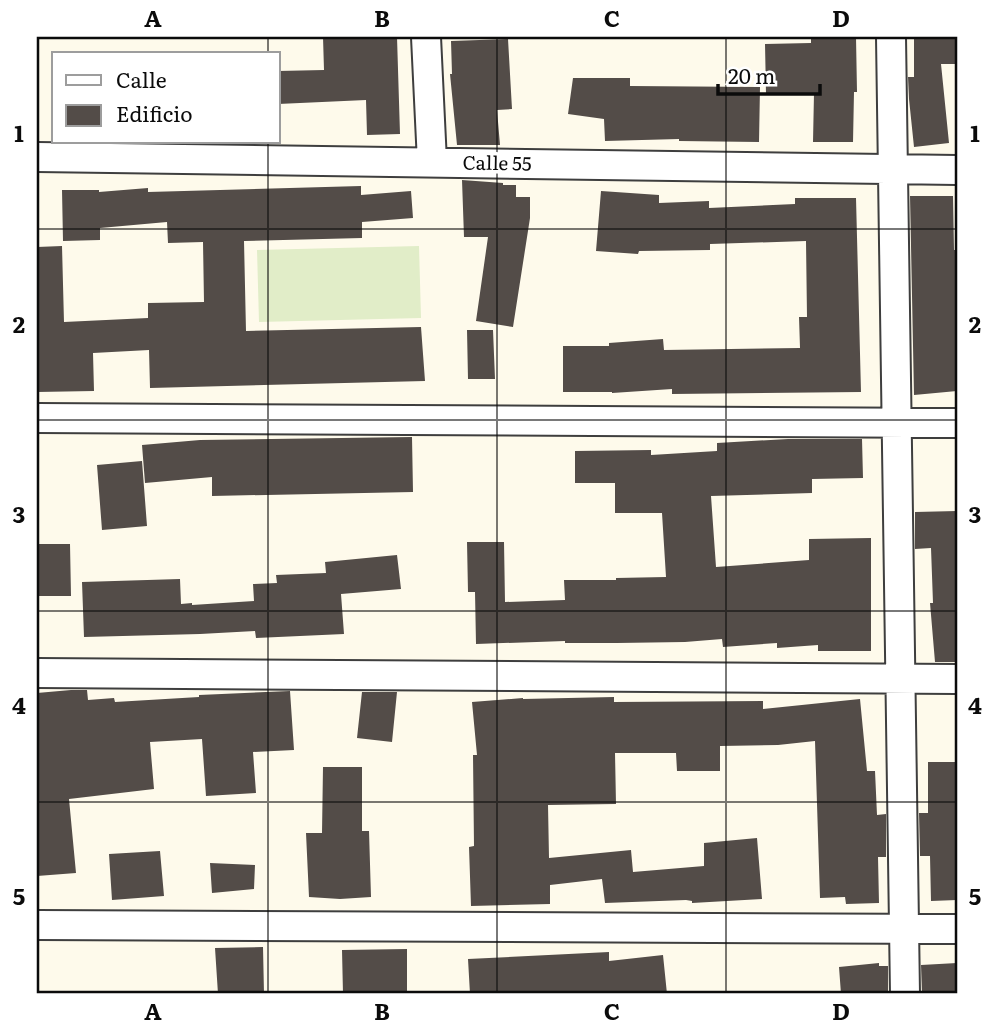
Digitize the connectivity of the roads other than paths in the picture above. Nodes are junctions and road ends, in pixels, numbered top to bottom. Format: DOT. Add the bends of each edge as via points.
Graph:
graph roads {
  1 [pos="426,37"];
  2 [pos="891,37"];
  3 [pos="37,157"];
  4 [pos="432,162"];
  5 [pos="893,169"];
  6 [pos="957,170"];
  7 [pos="37,418"];
  8 [pos="896,422"];
  9 [pos="957,423"];
  10 [pos="37,673"];
  11 [pos="900,678"];
  12 [pos="957,679"];
  13 [pos="37,925"];
  14 [pos="904,929"];
  15 [pos="957,929"];
  16 [pos="905,994"];
  1 -- 4 [label="street"];
  2 -- 5 [label="street"];
  3 -- 4 [label="street, Calle 55"];
  4 -- 5 [label="street, Calle 55"];
  5 -- 6 [label="street, Calle 55"];
  5 -- 8 [label="street"];
  7 -- 8 [label="street"];
  8 -- 9 [label="street"];
  8 -- 11 [label="street"];
  10 -- 11 [label="street"];
  11 -- 12 [label="street"];
  11 -- 14 [label="street"];
  13 -- 14 [label="street"];
  14 -- 15 [label="street"];
  14 -- 16 [label="street"];
}
